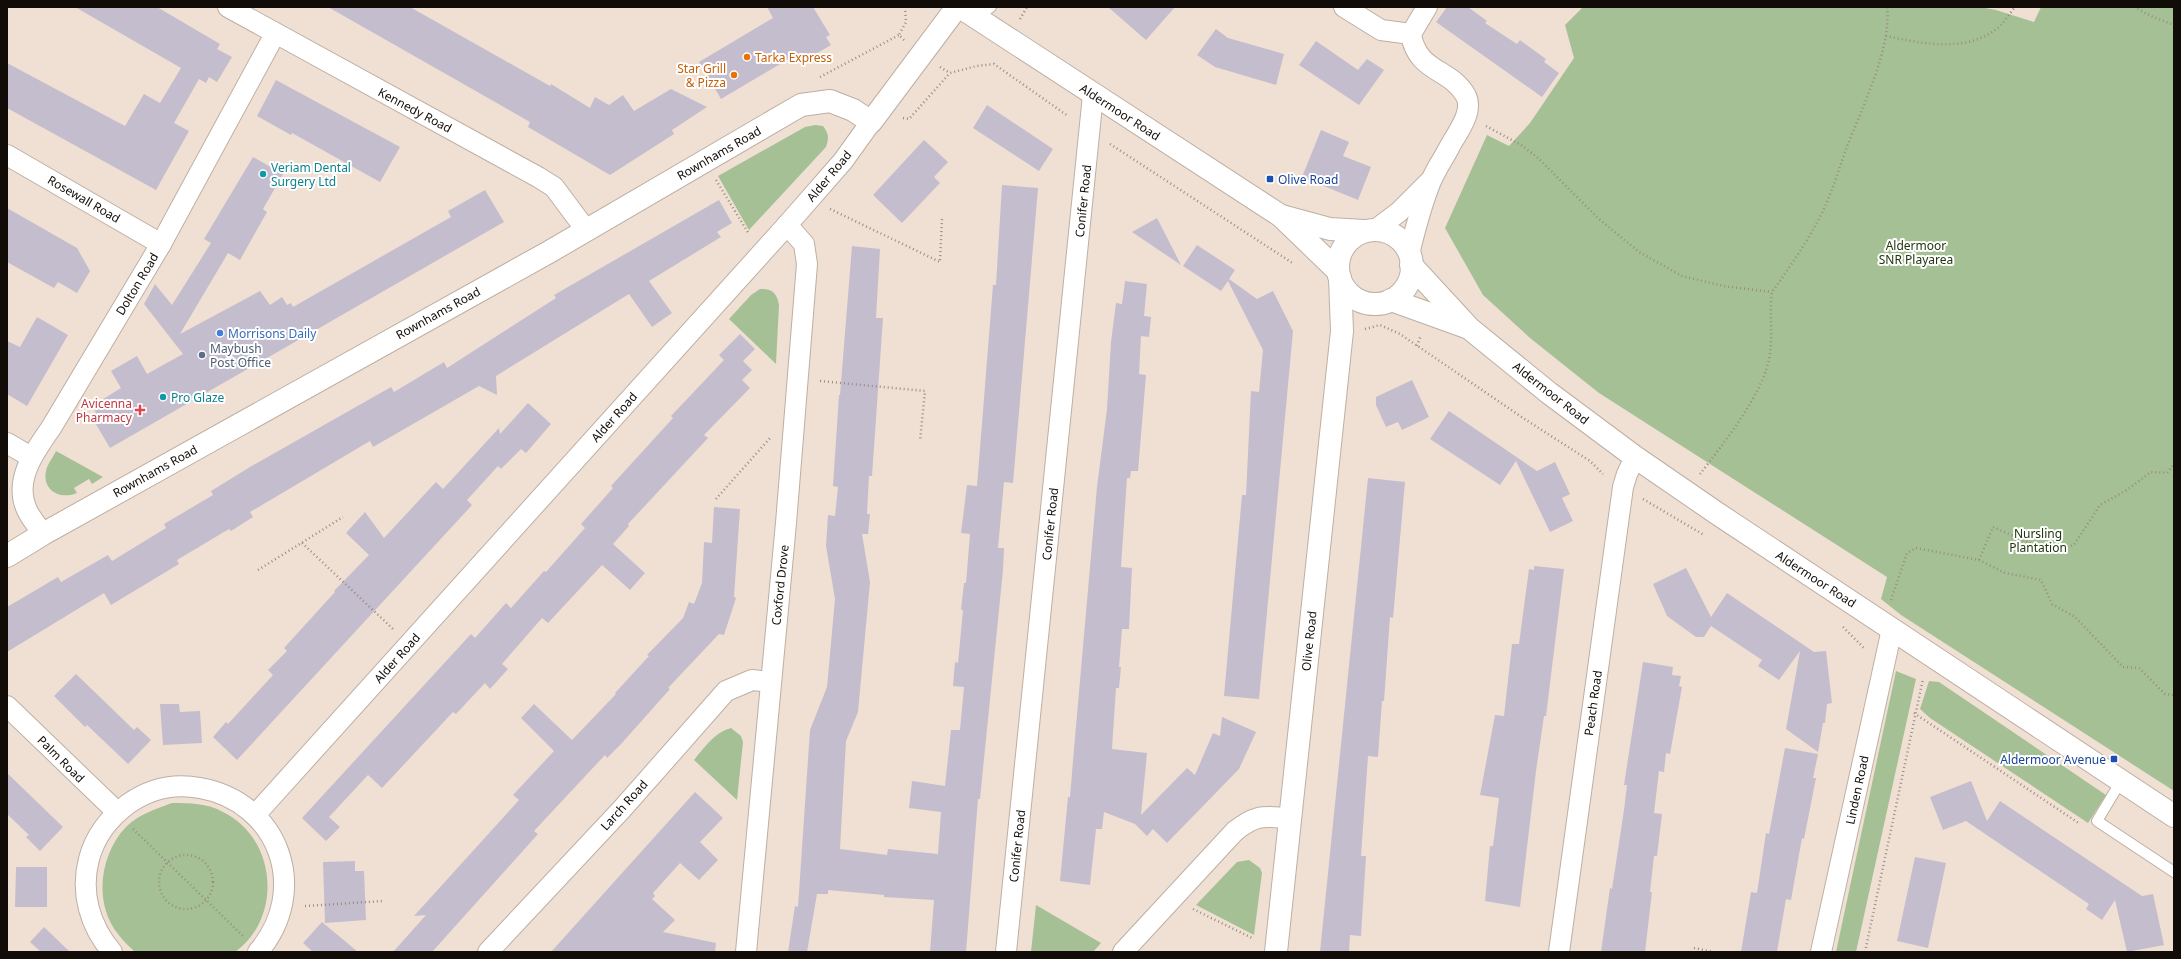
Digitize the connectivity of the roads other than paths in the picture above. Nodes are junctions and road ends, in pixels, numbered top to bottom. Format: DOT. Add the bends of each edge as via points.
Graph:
graph roads {
  1 [pos="228,7"];
  2 [pos="957,7"];
  3 [pos="1344,7"];
  4 [pos="1427,7"];
  5 [pos="976,11"];
  6 [pos="275,34"];
  7 [pos="1411,34"];
  8 [pos="1093,95"];
  9 [pos="871,122"];
  10 [pos="7,155"];
  11 [pos="1431,181"];
  12 [pos="1281,216"];
  13 [pos="787,225"];
  14 [pos="586,230"];
  15 [pos="1369,230"];
  16 [pos="161,244"];
  17 [pos="1410,260"];
  18 [pos="1339,275"];
  19 [pos="1385,301"];
  20 [pos="1349,325"];
  21 [pos="1469,328"];
  22 [pos="7,443"];
  23 [pos="31,457"];
  24 [pos="1635,457"];
  25 [pos="43,534"];
  26 [pos="7,556"];
  27 [pos="1888,626"];
  28 [pos="770,682"];
  29 [pos="7,706"];
  30 [pos="2121,781"];
  31 [pos="117,812"];
  32 [pos="255,814"];
  33 [pos="2174,816"];
  34 [pos="1291,818"];
  35 [pos="2174,872"];
  36 [pos="1276,951"];
  37 [pos="112,952"];
  38 [pos="259,952"];
  39 [pos="488,952"];
  40 [pos="746,952"];
  41 [pos="1006,952"];
  42 [pos="1123,952"];
  43 [pos="1559,952"];
  44 [pos="1821,952"];
  1 -- 6 [label="street, Kennedy Road"];
  2 -- 9 [label="street, Alder Road"];
  3 -- 7 [label="street" via="1381,30"];
  4 -- 7 [label="street"];
  5 -- 8 [label="street, Aldermoor Road"];
  6 -- 14 [label="street, Kennedy Road" via="554,187"];
  6 -- 16 [label="street, Dolton Road"];
  7 -- 11 [label="street" via="1417,54 1462,89 1467,98 1466,116"];
  8 -- 12 [label="street, Aldermoor Road"];
  8 -- 41 [label="street, Conifer Road"];
  9 -- 13 [label="street, Alder Road" via="843,161"];
  9 -- 14 [label="street, Rownhams Road" via="853,110 830,101 801,104"];
  10 -- 16 [label="street, Rosewall Road"];
  11 -- 15 [label="street" via="1399,212"];
  11 -- 17 [label="street" via="1417,222"];
  12 -- 15 [label="street, Aldermoor Road" via="1330,228"];
  12 -- 18 [label="street, Aldermoor Road"];
  13 -- 28 [label="street, Coxford Drove" via="804,244 807,264"];
  13 -- 32 [label="street, Alder Road"];
  14 -- 25 [label="street, Rownhams Road"];
  15 -- 17 [label="street" via="1386,231 1396,236 1404,244"];
  15 -- 18 [label="street" via="1356,234 1343,246"];
  16 -- 23 [label="street, Dolton Road" via="52,428"];
  17 -- 19 [label="street" via="1411,273 1404,289"];
  17 -- 21 [label="street, Aldermoor Road"];
  18 -- 19 [label="street" via="1346,289 1355,298 1366,303"];
  18 -- 20 [label="street, Olive Road"];
  19 -- 20 [label="street"];
  19 -- 21 [label="street, Aldermoor Road"];
  20 -- 34 [label="street, Olive Road"];
  21 -- 24 [label="street, Aldermoor Road" via="1549,393"];
  22 -- 23 [label="street"];
  23 -- 25 [label="street, Dolton Road" via="22,492 27,510"];
  24 -- 27 [label="street, Aldermoor Road"];
  24 -- 43 [label="street, Peach Road" via="1623,487"];
  25 -- 26 [label="street, Rownhams Road"];
  27 -- 30 [label="street, Aldermoor Road"];
  27 -- 44 [label="street, Linden Road" via="1885,660"];
  28 -- 39 [label="street, Larch Road" via="752,680 726,691 622,809"];
  28 -- 40 [label="street, Coxford Drove"];
  29 -- 31 [label="street, Palm Road"];
  30 -- 33 [label="street, Aldermoor Road"];
  30 -- 35 [label="lane" via="2097,821"];
  31 -- 32 [label="street" via="138,797 161,788 186,785 219,791"];
  31 -- 37 [label="street" via="91,851 85,885 88,907 96,928"];
  32 -- 38 [label="street" via="275,843 282,861 284,881 282,907 271,935"];
  34 -- 36 [label="street, Olive Road"];
  34 -- 42 [label="street" via="1250,819"];
}
